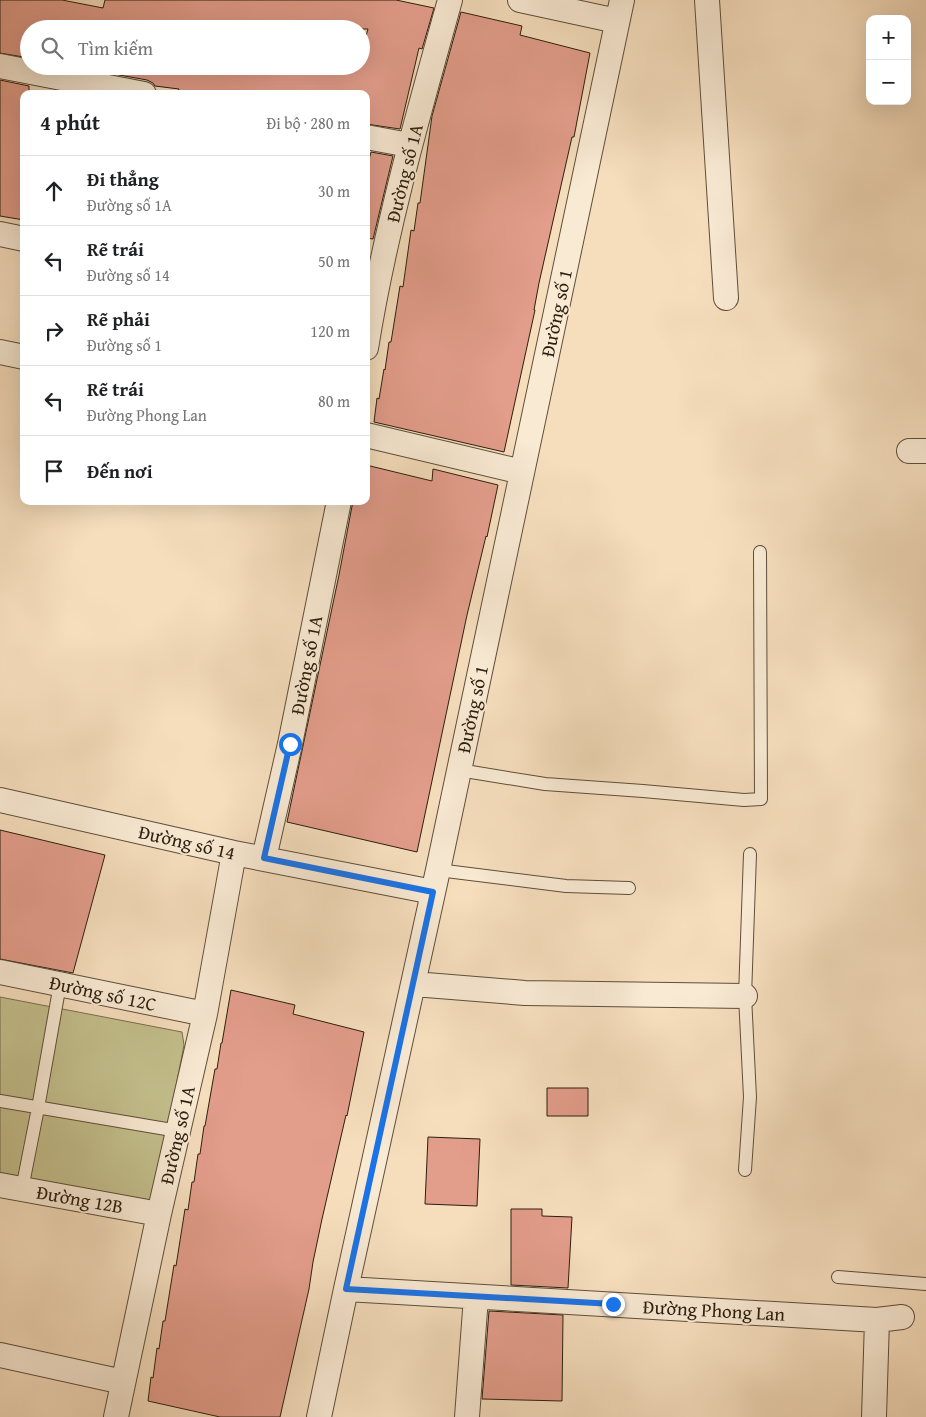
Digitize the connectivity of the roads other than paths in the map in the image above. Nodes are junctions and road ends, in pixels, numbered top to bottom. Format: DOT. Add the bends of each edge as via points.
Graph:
graph roads {
  1 [pos="450,0"];
  2 [pos="520,0"];
  3 [pos="707,0"];
  4 [pos="619,10"];
  5 [pos="0,66"];
  6 [pos="20,70"];
  7 [pos="46,75"];
  8 [pos="123,90"];
  9 [pos="370,138"];
  10 [pos="409,146"];
  11 [pos="0,234"];
  12 [pos="20,238"];
  13 [pos="726,298"];
  14 [pos="370,305"];
  15 [pos="0,352"];
  16 [pos="20,356"];
  17 [pos="370,436"];
  18 [pos="522,472"];
  19 [pos="338,505"];
  20 [pos="760,552"];
  21 [pos="459,770"];
  22 [pos="0,800"];
  23 [pos="234,852"];
  24 [pos="750,854"];
  25 [pos="264,858"];
  26 [pos="436,881"];
  27 [pos="629,888"];
  28 [pos="0,972"];
  29 [pos="60,984"];
  30 [pos="414,984"];
  31 [pos="745,996"];
  32 [pos="205,1014"];
  33 [pos="0,1101"];
  34 [pos="38,1108"];
  35 [pos="178,1131"];
  36 [pos="745,1170"];
  37 [pos="11,1187"];
  38 [pos="159,1214"];
  39 [pos="838,1277"];
  40 [pos="926,1284"];
  41 [pos="346,1289"];
  42 [pos="476,1297"];
  43 [pos="902,1316"];
  44 [pos="877,1320"];
  45 [pos="0,1355"];
  46 [pos="123,1382"];
  47 [pos="116,1417"];
  48 [pos="319,1417"];
  49 [pos="466,1417"];
  50 [pos="874,1417"];
  1 -- 10 [label="street, Đường số 1A"];
  2 -- 4 [label="street"];
  3 -- 13 [label="street"];
  4 -- 18 [label="street, Đường số 1"];
  5 -- 6 [label="street"];
  7 -- 8 [label="street"];
  9 -- 10 [label="street"];
  10 -- 14 [label="street, Đường số 1A"];
  11 -- 12 [label="street"];
  15 -- 16 [label="street"];
  17 -- 18 [label="street"];
  18 -- 21 [label="street, Đường số 1"];
  19 -- 25 [label="street, Đường số 1A"];
  20 -- 21 [label="lane" via="761,799 545,784"];
  21 -- 26 [label="street, Đường số 1"];
  22 -- 23 [label="street, Đường số 14"];
  23 -- 25 [label="street, Đường số 14"];
  23 -- 32 [label="street, Đường số 1A"];
  24 -- 31 [label="lane"];
  25 -- 26 [label="street, Đường số 14"];
  26 -- 27 [label="lane"];
  26 -- 30 [label="street, Đường số 1"];
  28 -- 29 [label="street, Đường số 12C"];
  29 -- 32 [label="street, Đường số 12C"];
  29 -- 34 [label="lane"];
  30 -- 31 [label="street" via="525,993"];
  30 -- 41 [label="street, Đường số 1"];
  31 -- 36 [label="lane" via="750,1097"];
  32 -- 35 [label="street, Đường số 1A"];
  33 -- 34 [label="lane"];
  34 -- 35 [label="lane"];
  34 -- 37 [label="lane"];
  35 -- 38 [label="street, Đường số 1A"];
  37 -- 38 [label="street, Đường 12B"];
  38 -- 46 [label="street, Đường số 1A"];
  39 -- 40 [label="lane"];
  41 -- 42 [label="street, Đường Phong Lan"];
  41 -- 48 [label="street, Đường số 1"];
  42 -- 44 [label="street, Đường Phong Lan"];
  42 -- 49 [label="street"];
  43 -- 44 [label="street, Đường Phong Lan"];
  44 -- 50 [label="street"];
  45 -- 46 [label="street"];
  46 -- 47 [label="street, Đường số 1A"];
}
